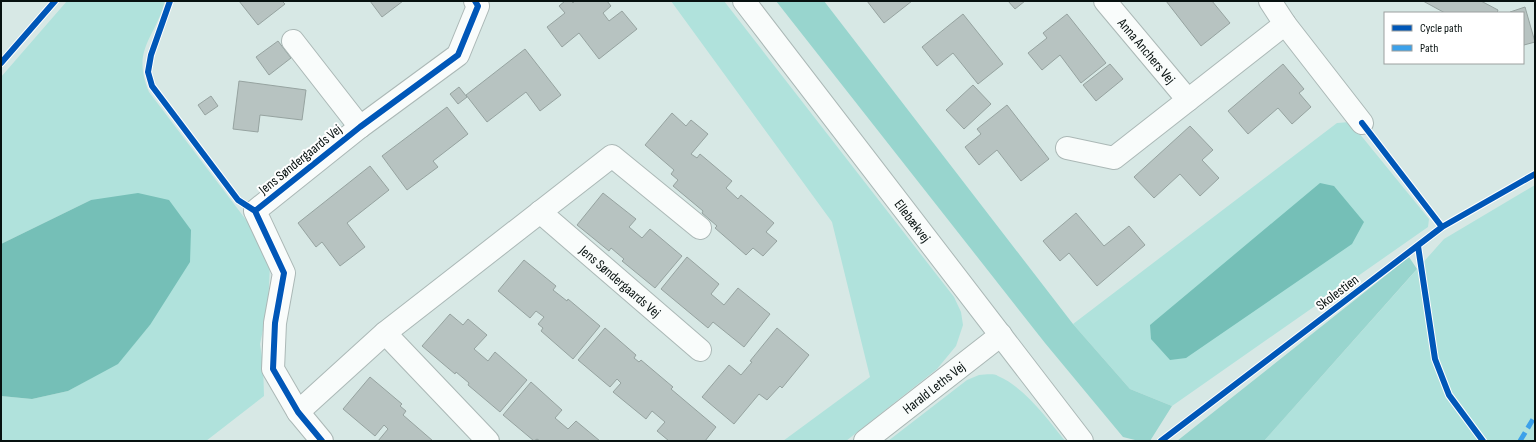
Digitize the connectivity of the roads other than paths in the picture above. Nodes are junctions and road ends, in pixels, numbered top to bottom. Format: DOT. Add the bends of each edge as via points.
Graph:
graph roads {
  1 [pos="475,1"];
  2 [pos="744,1"];
  3 [pos="1105,1"];
  4 [pos="1270,1"];
  5 [pos="1285,24"];
  6 [pos="293,41"];
  7 [pos="1188,100"];
  8 [pos="1362,123"];
  9 [pos="360,126"];
  10 [pos="1067,148"];
  11 [pos="540,212"];
  12 [pos="700,228"];
  13 [pos="385,333"];
  14 [pos="1001,335"];
  15 [pos="700,350"];
  16 [pos="298,412"];
  17 [pos="322,441"];
  18 [pos="488,441"];
  19 [pos="865,441"];
  20 [pos="1082,441"];
  1 -- 9 [label="street, Jens Søndergaards Vej" via="478,6 458,55"];
  2 -- 14 [label="street, Ellebækvej"];
  3 -- 7 [label="street, Anna Anchers Vej"];
  4 -- 5 [label="street"];
  5 -- 7 [label="street"];
  5 -- 8 [label="street"];
  6 -- 9 [label="street, Jens Søndergaards Vej"];
  7 -- 10 [label="street" via="1114,158"];
  9 -- 16 [label="street, Jens Søndergaards Vej" via="255,211 284,273 275,323 273,369"];
  11 -- 12 [label="street" via="612,156"];
  11 -- 13 [label="street"];
  11 -- 15 [label="street, Jens Søndergaards Vej"];
  13 -- 16 [label="street"];
  13 -- 18 [label="street"];
  14 -- 19 [label="street, Harald Leths Vej"];
  14 -- 20 [label="street, Ellebækvej"];
  16 -- 17 [label="street, Jens Søndergaards Vej"];
}
